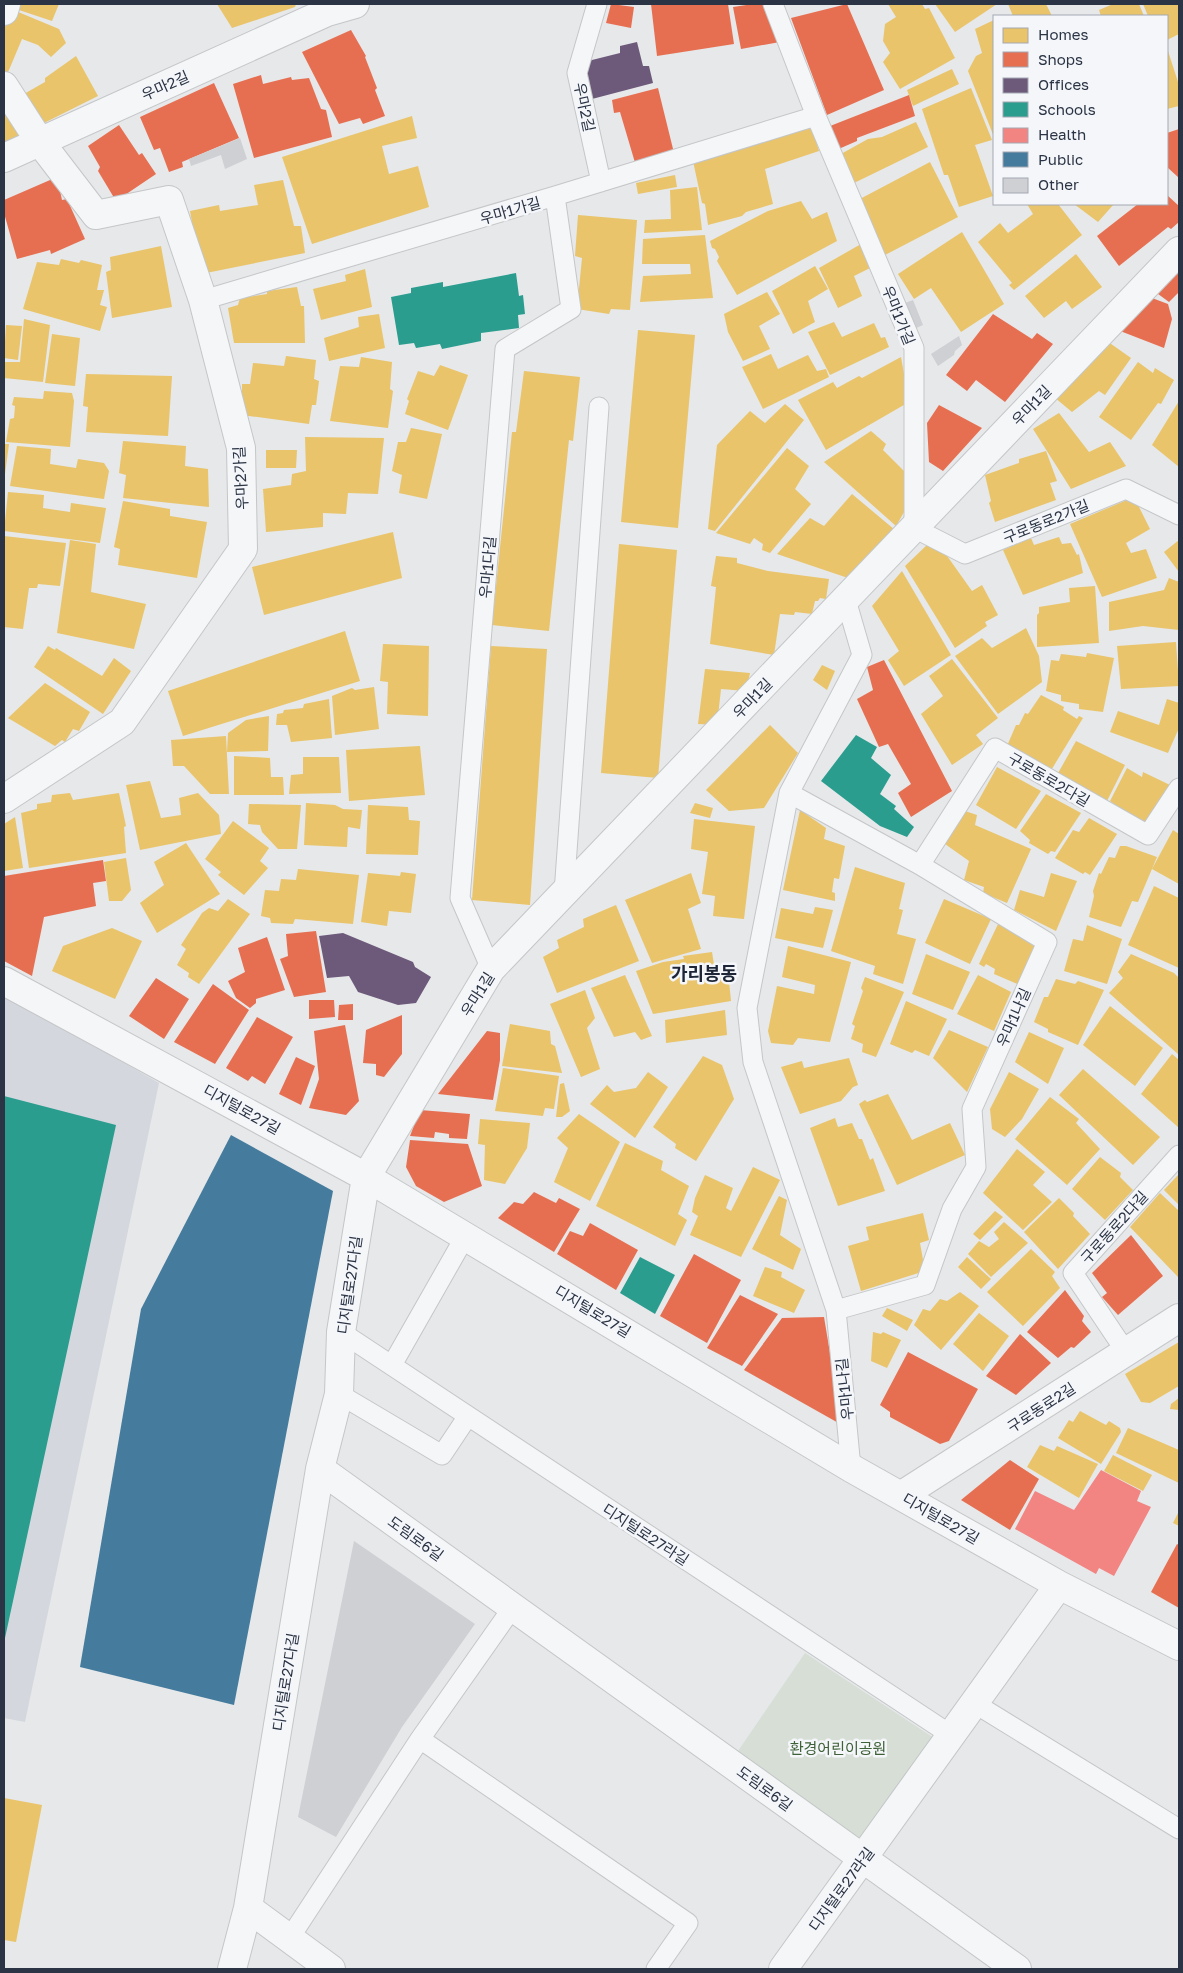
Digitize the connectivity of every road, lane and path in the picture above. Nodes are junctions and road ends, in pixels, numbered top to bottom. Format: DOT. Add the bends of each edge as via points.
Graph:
graph roads {
  1 [pos="6,4"];
  2 [pos="355,4"];
  3 [pos="597,4"];
  4 [pos="773,4"];
  5 [pos="324,8"];
  6 [pos="4,11"];
  7 [pos="4,86"];
  8 [pos="816,116"];
  9 [pos="40,142"];
  10 [pos="4,158"];
  11 [pos="601,182"];
  12 [pos="555,196"];
  13 [pos="1179,251"];
  14 [pos="203,300"];
  15 [pos="599,407"];
  16 [pos="1179,514"];
  17 [pos="914,528"];
  18 [pos="846,600"];
  19 [pos="1179,788"];
  20 [pos="789,793"];
  21 [pos="4,800"];
  22 [pos="920,865"];
  23 [pos="564,893"];
  24 [pos="491,970"];
  25 [pos="4,981"];
  26 [pos="1179,1155"];
  27 [pos="366,1177"];
  28 [pos="466,1235"];
  29 [pos="836,1310"];
  30 [pos="1179,1318"];
  31 [pos="341,1332"];
  32 [pos="1126,1352"];
  33 [pos="392,1365"];
  34 [pos="339,1394"];
  35 [pos="468,1416"];
  36 [pos="852,1468"];
  37 [pos="320,1469"];
  38 [pos="902,1496"];
  39 [pos="1059,1585"];
  40 [pos="513,1607"];
  41 [pos="1179,1646"];
  42 [pos="974,1703"];
  43 [pos="951,1736"];
  44 [pos="420,1739"];
  45 [pos="1179,1829"];
  46 [pos="863,1858"];
  47 [pos="248,1908"];
  48 [pos="289,1939"];
  49 [pos="232,1969"];
  50 [pos="331,1969"];
  51 [pos="656,1969"];
  52 [pos="783,1969"];
  53 [pos="1017,1969"];
  1 -- 6 [label="street"];
  2 -- 5 [label="street, 우마2길"];
  3 -- 11 [label="lane, 우마2길" via="577,73"];
  4 -- 8 [label="lane, 우마1가길"];
  5 -- 9 [label="street, 우마2길"];
  7 -- 9 [label="street"];
  8 -- 11 [label="lane, 우마1가길"];
  8 -- 17 [label="lane, 우마1가길" via="914,348"];
  9 -- 10 [label="street, 우마2길"];
  9 -- 14 [label="street, 우마2가길" via="96,215 169,200"];
  11 -- 12 [label="lane, 우마1가길"];
  12 -- 14 [label="lane, 우마1가길"];
  12 -- 24 [label="lane, 우마1다길" via="570,309 505,349 503,369 460,898"];
  13 -- 17 [label="street, 우마1길"];
  14 -- 21 [label="street, 우마2가길" via="241,448 243,549 122,722"];
  15 -- 23 [label="lane"];
  16 -- 17 [label="lane, 구로동로2가길" via="1126,489 965,554"];
  17 -- 18 [label="street, 우마1길"];
  18 -- 20 [label="lane, 우마1나길" via="862,655"];
  18 -- 23 [label="street, 우마1길"];
  19 -- 22 [label="lane, 구로동로2다길" via="1148,835 995,748"];
  20 -- 22 [label="lane, 우마1나길"];
  20 -- 29 [label="lane, 우마1나길" via="747,1008 753,1062"];
  22 -- 29 [label="lane, 우마1나길" via="1047,942 972,1109 976,1167 952,1208 925,1285"];
  23 -- 24 [label="street, 우마1길"];
  24 -- 27 [label="street, 우마1길"];
  25 -- 27 [label="street, 디지털로27길"];
  26 -- 32 [label="lane, 구로동로2다길" via="1073,1274"];
  27 -- 28 [label="street, 디지털로27길"];
  27 -- 31 [label="street, 디지털로27다길"];
  28 -- 33 [label="lane"];
  28 -- 36 [label="street, 디지털로27길"];
  29 -- 36 [label="lane, 우마1나길"];
  30 -- 32 [label="street, 구로동로2길"];
  31 -- 33 [label="lane, 디지털로27라길"];
  31 -- 34 [label="street, 디지털로27다길"];
  32 -- 38 [label="street, 구로동로2길"];
  33 -- 35 [label="lane, 디지털로27라길"];
  34 -- 35 [label="lane" via="442,1455"];
  34 -- 37 [label="street, 디지털로27다길"];
  35 -- 43 [label="lane, 디지털로27라길"];
  36 -- 38 [label="street, 디지털로27길"];
  37 -- 40 [label="street, 도림로6길"];
  37 -- 47 [label="street, 디지털로27다길"];
  38 -- 39 [label="street, 디지털로27길"];
  39 -- 41 [label="street, 디지털로27길"];
  39 -- 42 [label="street, 디지털로27라길"];
  40 -- 44 [label="lane"];
  40 -- 46 [label="street, 도림로6길"];
  42 -- 43 [label="street, 디지털로27라길"];
  42 -- 45 [label="lane"];
  43 -- 46 [label="street, 디지털로27라길"];
  44 -- 48 [label="lane"];
  44 -- 51 [label="lane" via="688,1923"];
  46 -- 52 [label="street, 디지털로27라길"];
  46 -- 53 [label="street, 도림로6길"];
  47 -- 48 [label="street"];
  47 -- 49 [label="street, 디지털로27다길"];
  48 -- 50 [label="street"];
}
